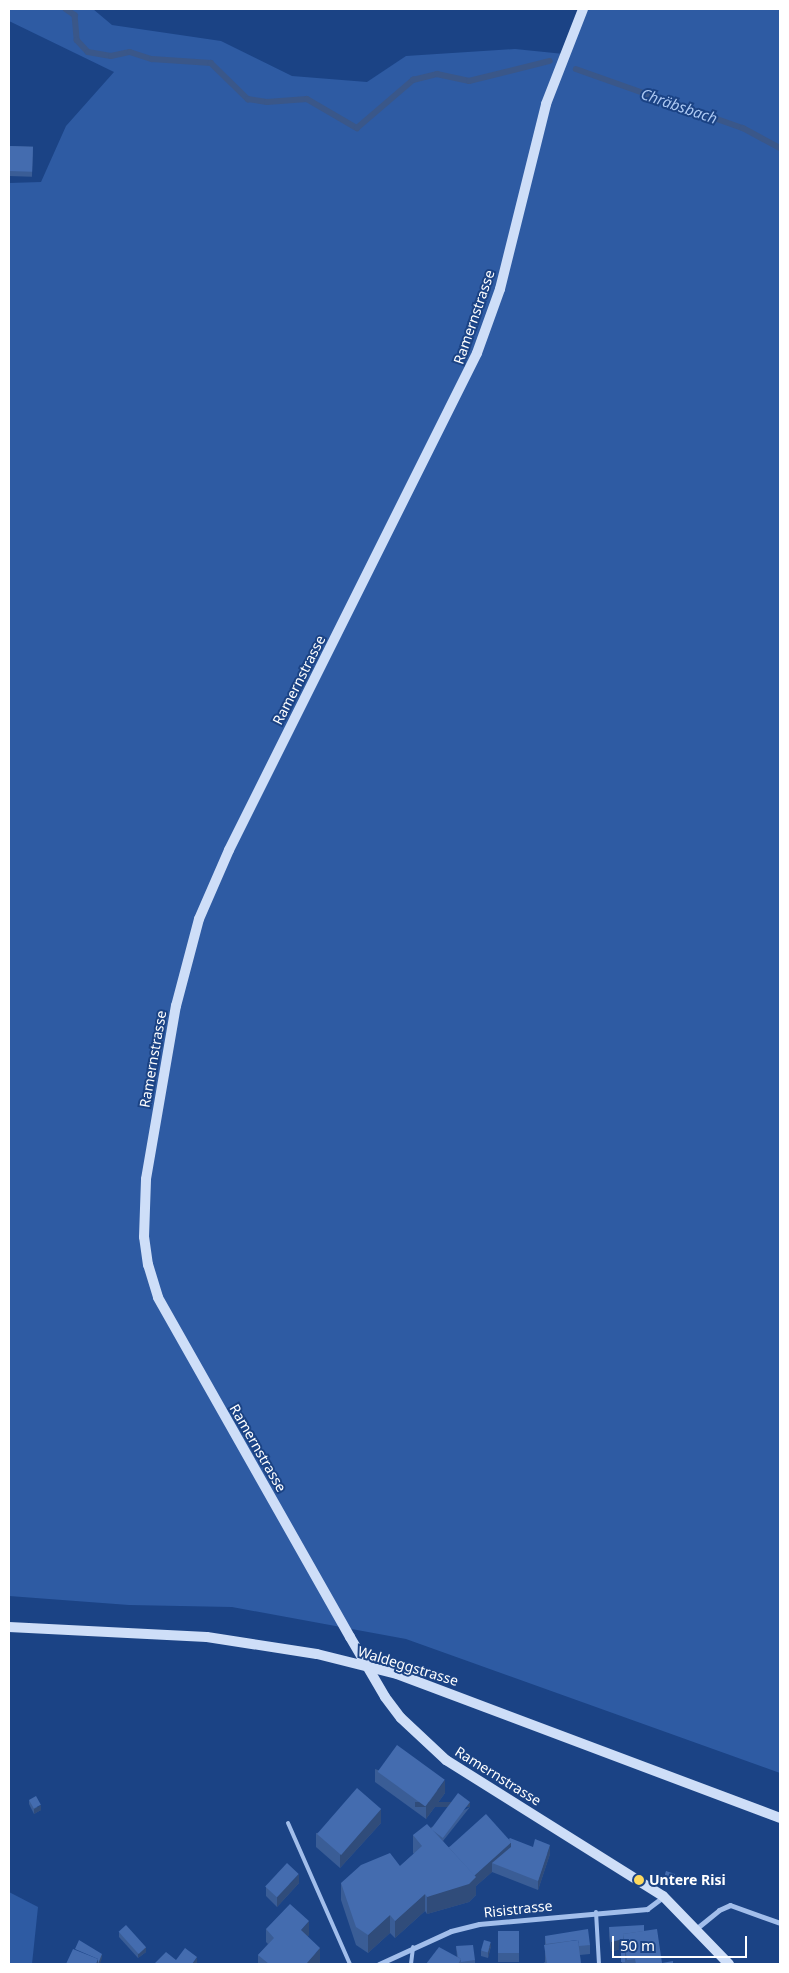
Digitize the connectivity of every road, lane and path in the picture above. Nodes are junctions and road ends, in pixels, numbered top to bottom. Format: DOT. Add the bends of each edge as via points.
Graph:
graph roads {
  1 [pos="583,9"];
  2 [pos="9,1626"];
  3 [pos="780,1818"];
  4 [pos="288,1823"];
  5 [pos="663,1896"];
  6 [pos="596,1912"];
  7 [pos="780,1923"];
  8 [pos="697,1928"];
  9 [pos="413,1947"];
  10 [pos="350,1964"];
  11 [pos="381,1964"];
  12 [pos="411,1964"];
  13 [pos="599,1964"];
  14 [pos="729,1964"];
  1 -- 5 [label="street, Ramernstrasse, bridge" via="546,104 500,289 477,353 228,850 202,912 176,1006 146,1179 144,1237 158,1297 350,1637 401,1718 446,1760"];
  2 -- 3 [label="street, Waldeggstrasse" via="207,1637 317,1654 388,1672 584,1742"];
  4 -- 10 [label="lane"];
  5 -- 6 [label="street, Risistrasse" via="647,1909"];
  5 -- 8 [label="street, Ramernstrasse"];
  6 -- 9 [label="street, Risistrasse" via="479,1924 451,1931"];
  6 -- 13 [label="lane"];
  7 -- 8 [label="street" via="730,1906 719,1910"];
  8 -- 14 [label="street, Ramernstrasse"];
  9 -- 11 [label="street, Risistrasse"];
  9 -- 12 [label="lane"];
}
